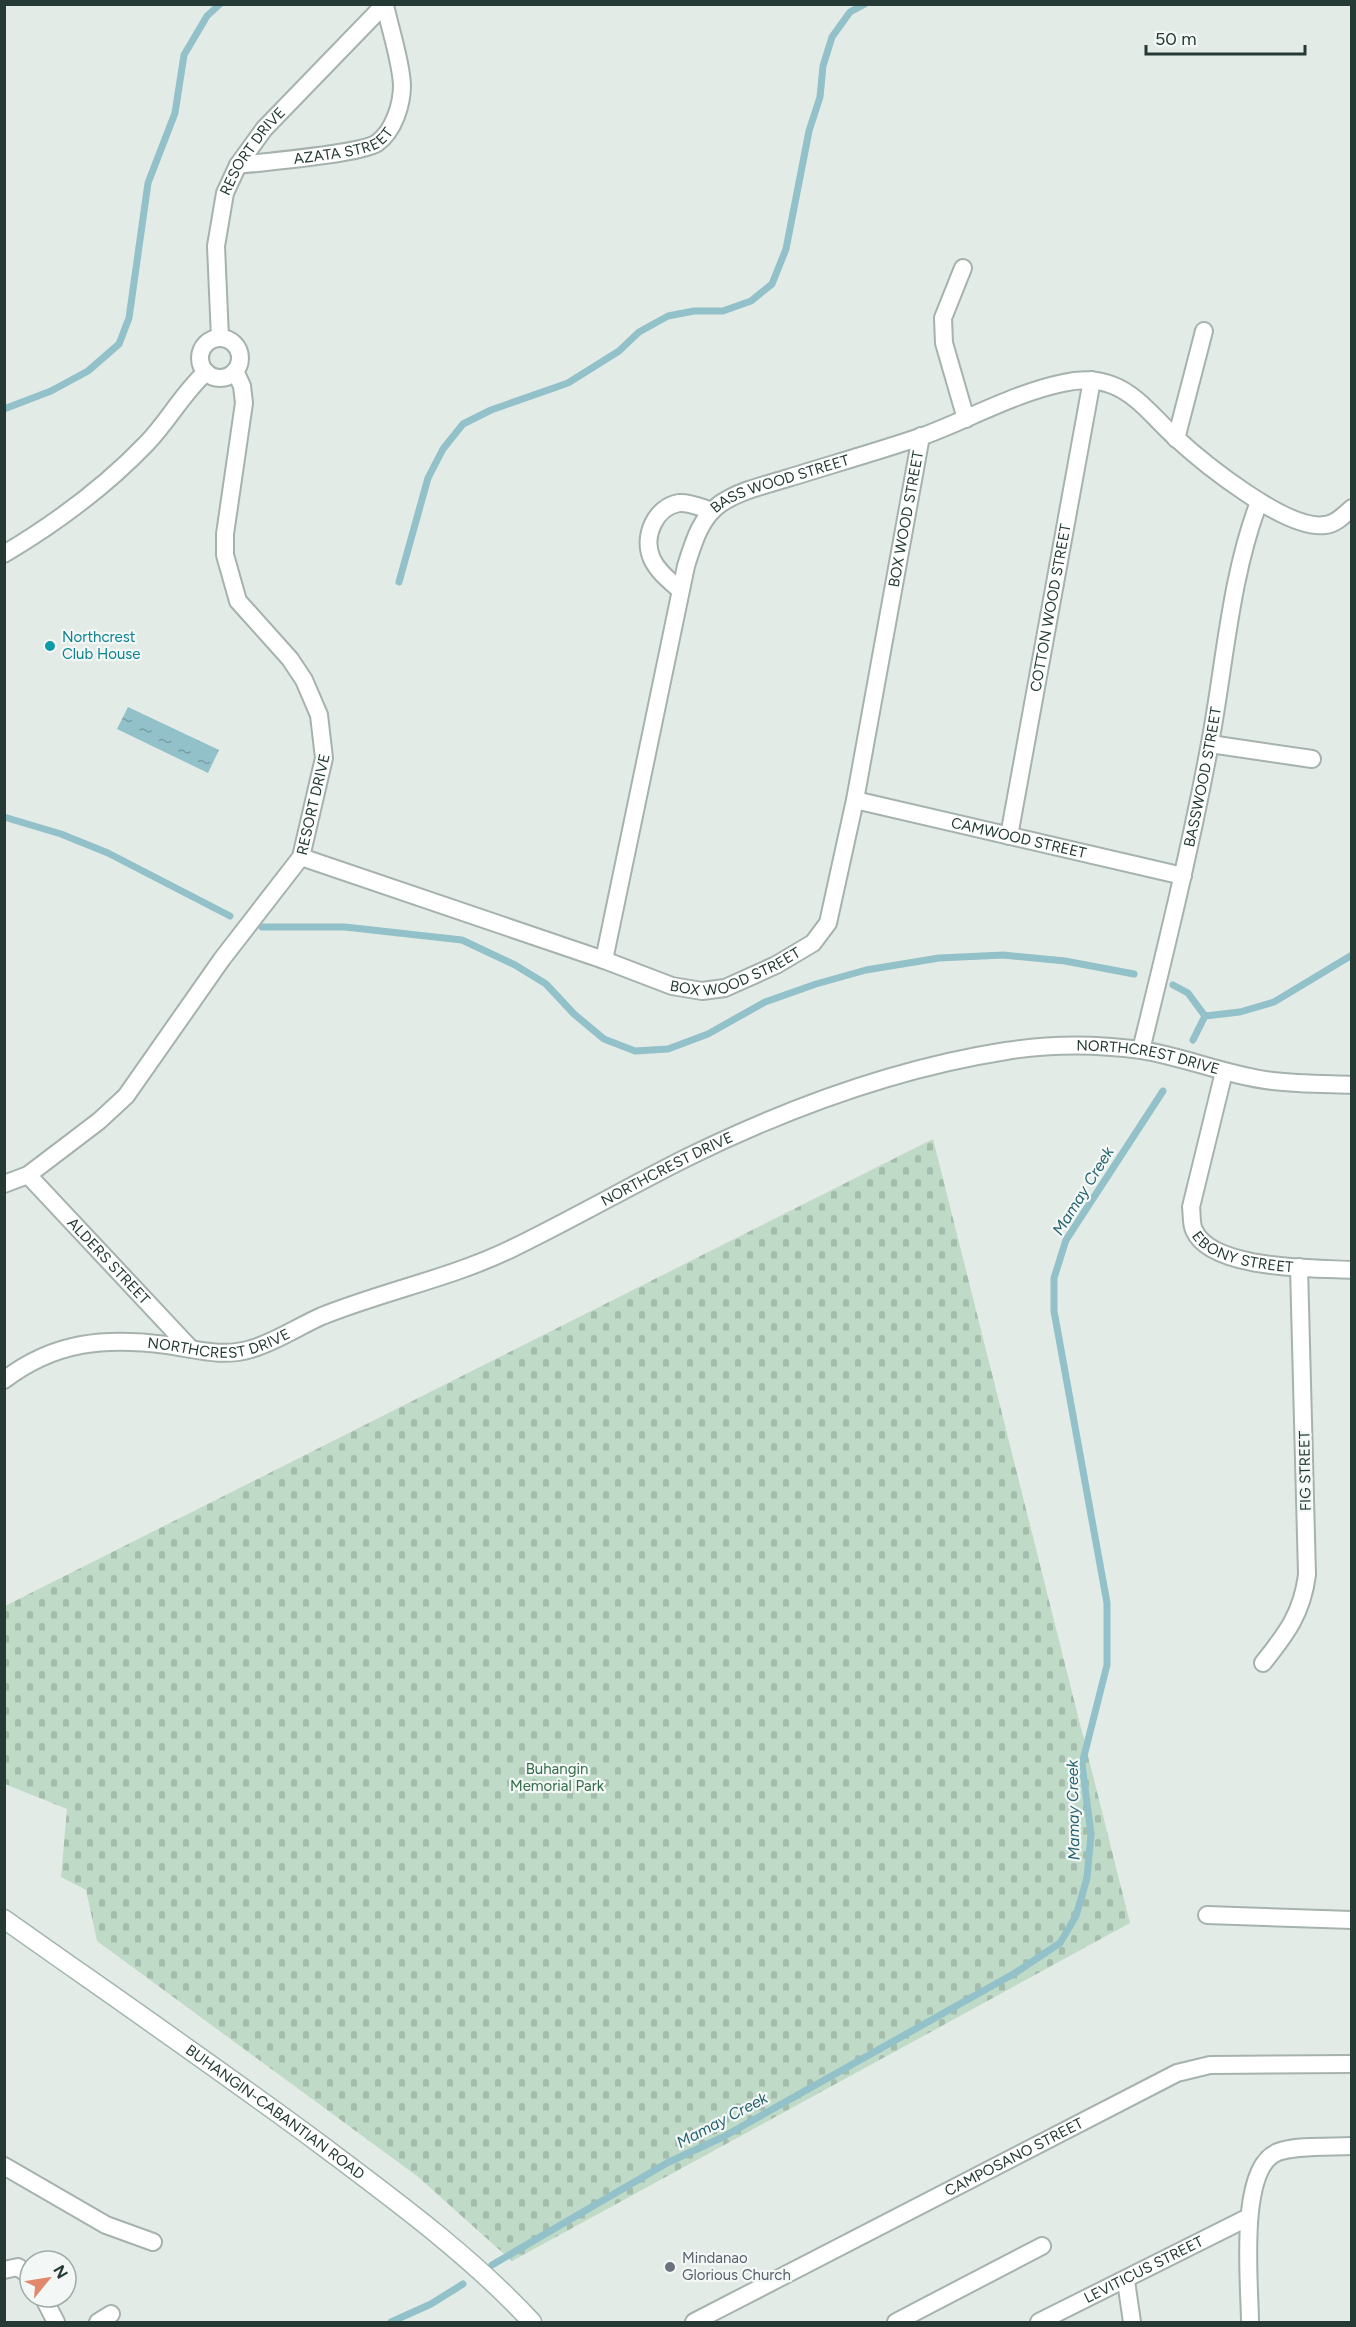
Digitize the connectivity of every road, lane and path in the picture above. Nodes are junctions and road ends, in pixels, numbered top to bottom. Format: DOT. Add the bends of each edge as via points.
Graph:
graph roads {
  1 [pos="385,5"];
  2 [pos="238,165"];
  3 [pos="963,268"];
  4 [pos="1204,331"];
  5 [pos="220,338"];
  6 [pos="235,371"];
  7 [pos="206,372"];
  8 [pos="1092,380"];
  9 [pos="966,419"];
  10 [pos="921,436"];
  11 [pos="1176,439"];
  12 [pos="1259,502"];
  13 [pos="1352,508"];
  14 [pos="711,511"];
  15 [pos="4,554"];
  16 [pos="680,590"];
  17 [pos="1210,744"];
  18 [pos="1312,759"];
  19 [pos="855,800"];
  20 [pos="1009,836"];
  21 [pos="301,856"];
  22 [pos="1184,876"];
  23 [pos="604,960"];
  24 [pos="1141,1050"];
  25 [pos="1224,1072"];
  26 [pos="1352,1085"];
  27 [pos="28,1174"];
  28 [pos="4,1184"];
  29 [pos="1299,1267"];
  30 [pos="1352,1270"];
  31 [pos="191,1349"];
  32 [pos="4,1380"];
  33 [pos="1263,1663"];
  34 [pos="1207,1915"];
  35 [pos="4,1919"];
  36 [pos="1352,1920"];
  37 [pos="1352,2064"];
  38 [pos="1352,2146"];
  39 [pos="4,2166"];
  40 [pos="1249,2217"];
  41 [pos="153,2242"];
  42 [pos="1042,2246"];
  43 [pos="1126,2281"];
  44 [pos="532,2322"];
  45 [pos="694,2322"];
  46 [pos="896,2322"];
  47 [pos="1039,2322"];
  48 [pos="1132,2322"];
  49 [pos="1250,2322"];
  1 -- 2 [label="street, RESORT DRIVE" via="264,129"];
  1 -- 2 [label="street, AZATA STREET" via="402,84 399,108 391,127 377,143 354,150"];
  2 -- 5 [label="street, RESORT DRIVE" via="225,193 216,246"];
  3 -- 9 [label="street" via="943,318 944,343"];
  4 -- 11 [label="street"];
  5 -- 6 [label="street" via="236,347 240,360"];
  5 -- 7 [label="street" via="209,341 202,350 200,362"];
  6 -- 7 [label="street" via="220,378"];
  6 -- 21 [label="street, RESORT DRIVE" via="244,403 225,534 229,578 238,601 304,680 319,715 324,758"];
  7 -- 15 [label="street" via="149,441 113,477"];
  8 -- 9 [label="street, BASS WOOD STREET" via="1036,390"];
  8 -- 11 [label="street, BASS WOOD STREET" via="1123,392"];
  8 -- 20 [label="street, COTTON WOOD STREET"];
  9 -- 10 [label="street, BASS WOOD STREET"];
  10 -- 14 [label="street, BASS WOOD STREET" via="736,495"];
  10 -- 19 [label="street, BOX WOOD STREET"];
  11 -- 12 [label="street, BASS WOOD STREET"];
  12 -- 13 [label="street, BASS WOOD STREET" via="1307,524 1325,525"];
  12 -- 17 [label="street, BASSWOOD STREET" via="1242,554"];
  14 -- 16 [label="street, BASS WOOD STREET" via="693,544"];
  14 -- 16 [label="street" via="681,503 668,507 651,527 650,556"];
  16 -- 23 [label="street, BASS WOOD STREET"];
  17 -- 18 [label="street"];
  17 -- 22 [label="street, BASSWOOD STREET"];
  19 -- 20 [label="street, CAMWOOD STREET"];
  19 -- 23 [label="street, BOX WOOD STREET" via="828,923 813,943 725,988 702,991 672,986"];
  20 -- 22 [label="street, CAMWOOD STREET"];
  21 -- 23 [label="street, BOX WOOD STREET"];
  21 -- 27 [label="street, RESORT DRIVE" via="222,959 126,1096"];
  22 -- 24 [label="street, BASSWOOD STREET"];
  24 -- 25 [label="street, NORTHCREST DRIVE"];
  24 -- 31 [label="street, NORTHCREST DRIVE" via="1075,1046 1007,1051 934,1066 812,1102 690,1156 509,1250 457,1272 322,1316 253,1349 220,1354"];
  25 -- 26 [label="street, NORTHCREST DRIVE" via="1273,1081"];
  25 -- 29 [label="street, EBONY STREET" via="1191,1207 1193,1229 1203,1243 1219,1252 1272,1265"];
  27 -- 28 [label="street, RESORT DRIVE"];
  27 -- 31 [label="street, ALDERS STREET"];
  29 -- 30 [label="street, EBONY STREET"];
  29 -- 33 [label="street, FIG STREET" via="1307,1575 1304,1600 1294,1621"];
  31 -- 32 [label="street, NORTHCREST DRIVE" via="112,1341 67,1346"];
  34 -- 36 [label="street"];
  35 -- 44 [label="main road, BUHANGIN-CABANTIAN ROAD" via="392,2198 508,2296"];
  37 -- 45 [label="street, CAMPOSANO STREET" via="1210,2065 1177,2073 829,2256"];
  38 -- 40 [label="street" via="1287,2150 1270,2156 1255,2180"];
  39 -- 41 [label="street" via="106,2225"];
  40 -- 43 [label="street, LEVITICUS STREET"];
  40 -- 49 [label="street"];
  42 -- 46 [label="street"];
  43 -- 47 [label="street, LEVITICUS STREET"];
  43 -- 48 [label="street"];
}
